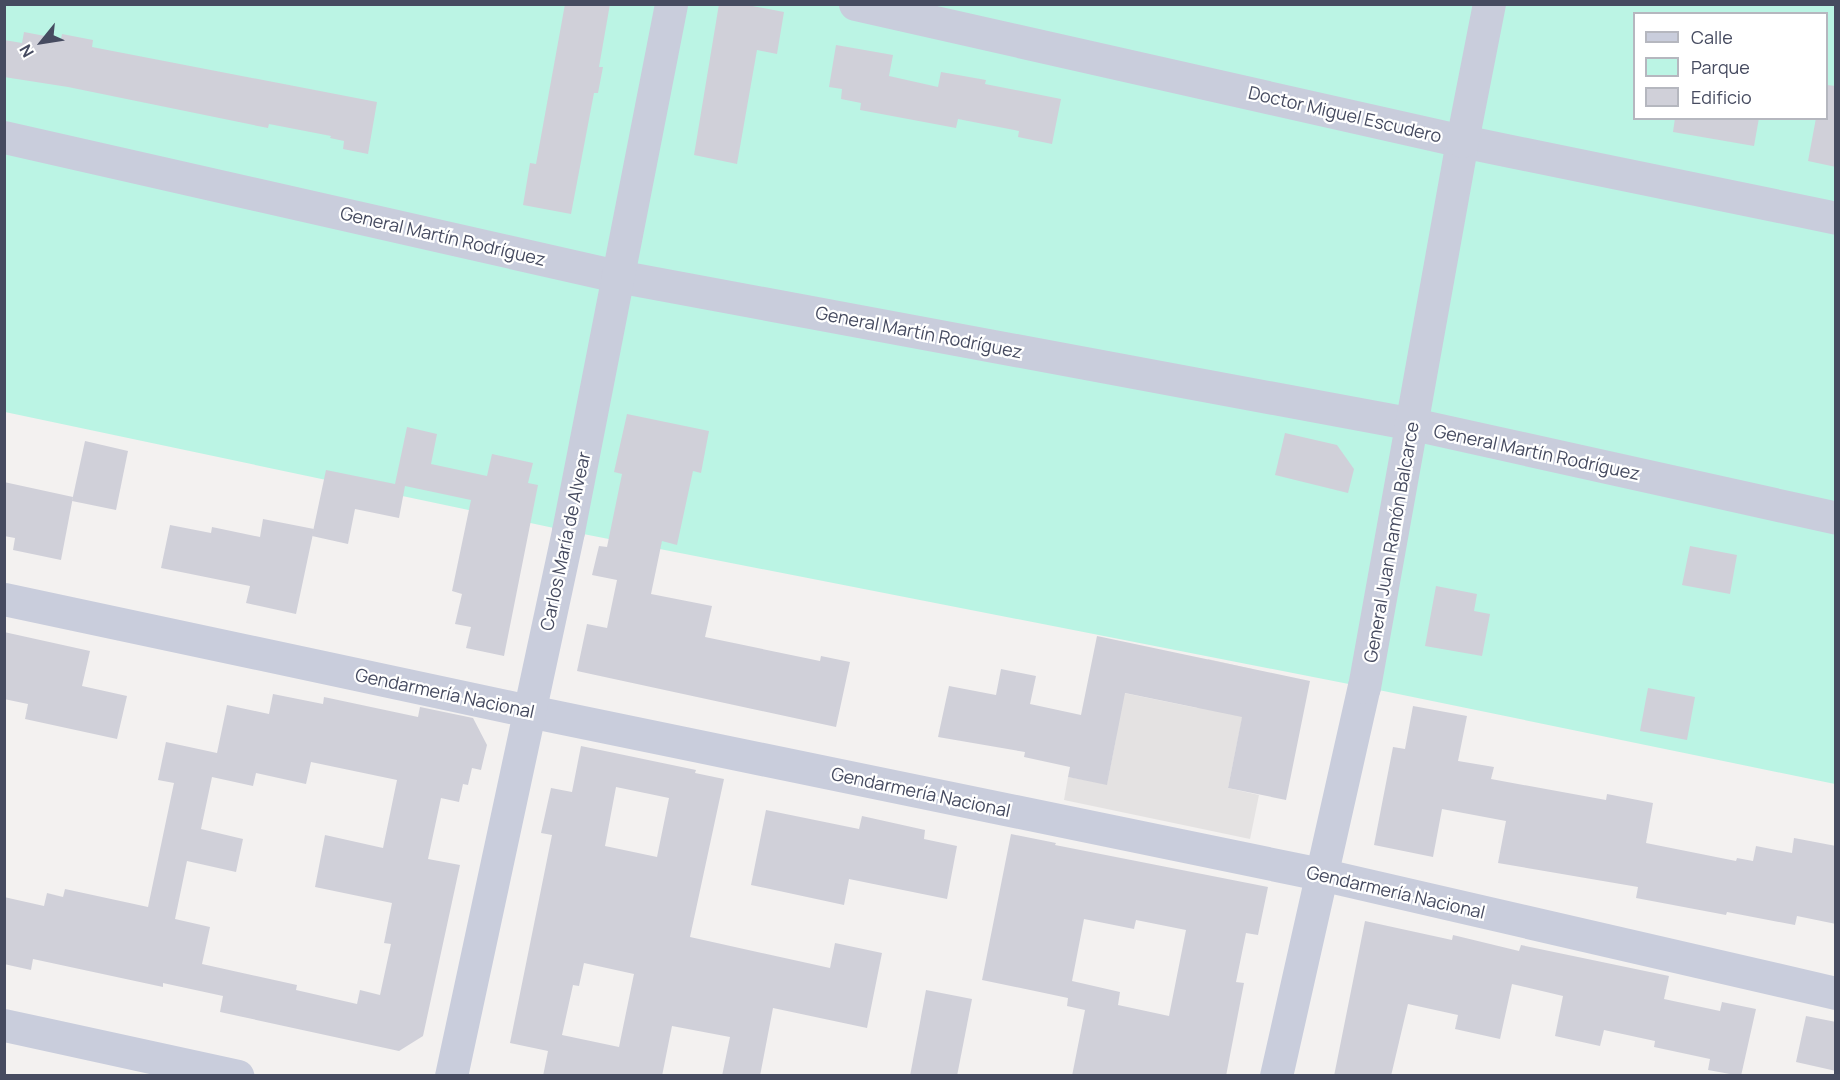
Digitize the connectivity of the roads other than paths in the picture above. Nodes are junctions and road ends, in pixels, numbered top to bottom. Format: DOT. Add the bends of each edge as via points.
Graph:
graph roads {
  1 [pos="671,4"];
  2 [pos="855,4"];
  3 [pos="1489,4"];
  4 [pos="4,137"];
  5 [pos="1462,141"];
  6 [pos="1836,218"];
  7 [pos="617,276"];
  8 [pos="1413,424"];
  9 [pos="1836,518"];
  10 [pos="4,599"];
  11 [pos="529,711"];
  12 [pos="1320,874"];
  13 [pos="1836,993"];
  14 [pos="4,1025"];
  15 [pos="238,1076"];
  16 [pos="451,1076"];
  17 [pos="1276,1076"];
  1 -- 7 [label="street, Carlos María de Alvear"];
  2 -- 5 [label="street, Doctor Miguel Escudero"];
  3 -- 5 [label="street, General Juan Ramón Balcarce"];
  4 -- 7 [label="street, General Martín Rodríguez"];
  5 -- 6 [label="street, Doctor Miguel Escudero"];
  5 -- 8 [label="street, General Juan Ramón Balcarce"];
  7 -- 8 [label="street, General Martín Rodríguez"];
  7 -- 11 [label="street, Carlos María de Alvear"];
  8 -- 9 [label="street, General Martín Rodríguez"];
  8 -- 12 [label="street, General Juan Ramón Balcarce" via="1364,687"];
  10 -- 11 [label="street, Gendarmería Nacional"];
  11 -- 12 [label="street, Gendarmería Nacional"];
  11 -- 16 [label="street, Carlos María de Alvear"];
  12 -- 13 [label="street, Gendarmería Nacional"];
  12 -- 17 [label="street, General Juan Ramón Balcarce"];
  14 -- 15 [label="street"];
}
